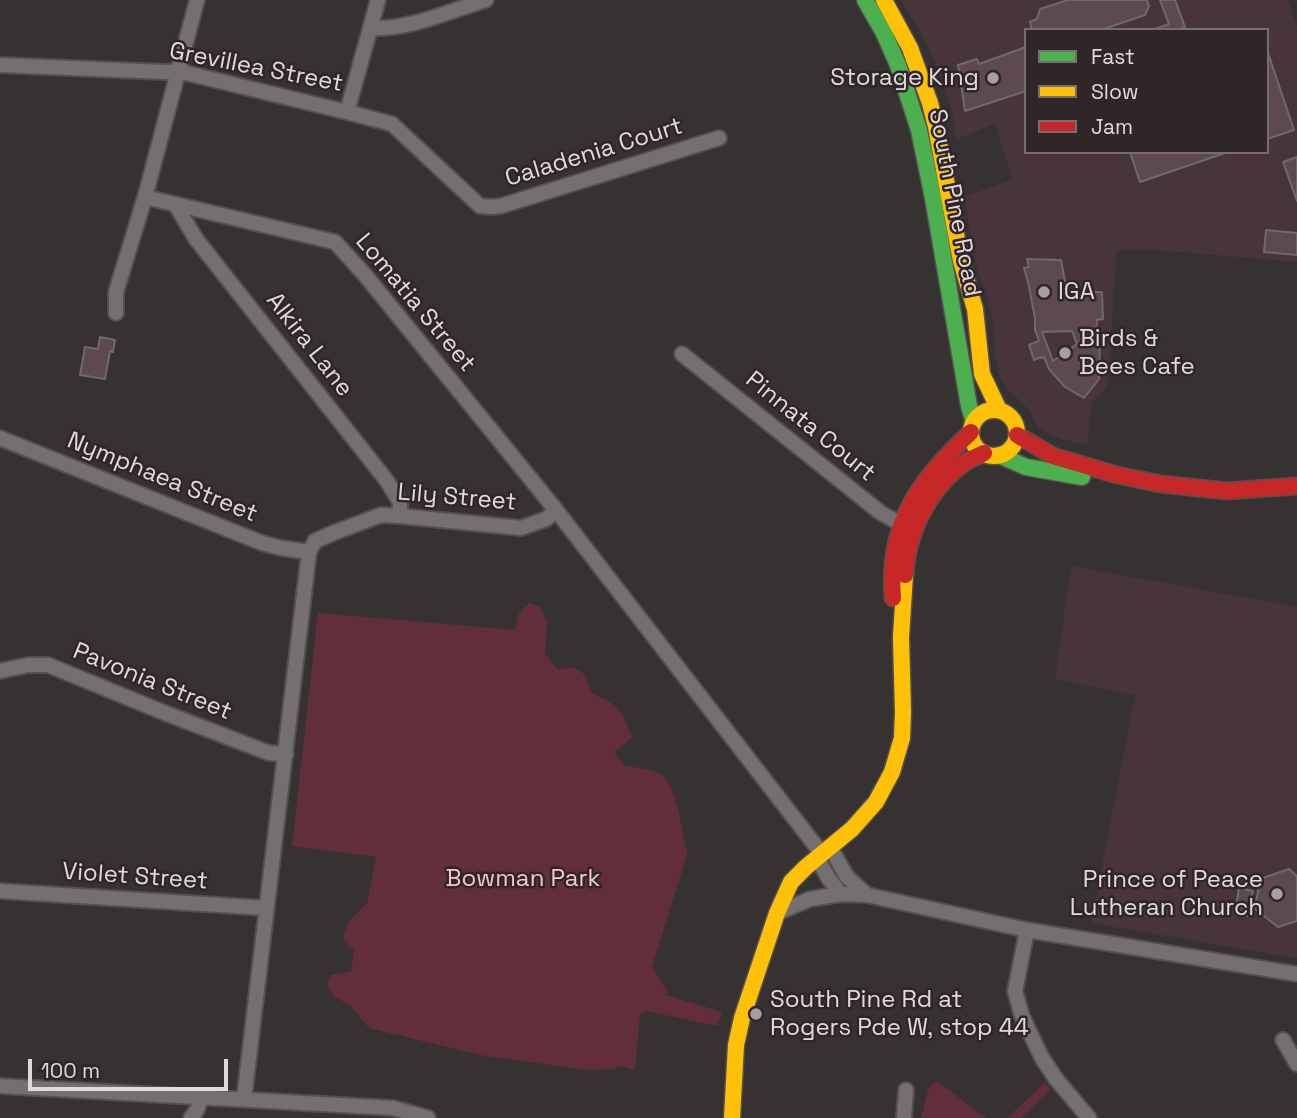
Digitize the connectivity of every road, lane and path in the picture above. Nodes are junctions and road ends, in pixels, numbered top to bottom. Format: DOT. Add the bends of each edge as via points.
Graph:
graph roads {
  1 [pos="197,0"];
  2 [pos="377,0"];
  3 [pos="486,0"];
  4 [pos="865,0"];
  5 [pos="884,0"];
  6 [pos="370,28"];
  7 [pos="0,65"];
  8 [pos="178,71"];
  9 [pos="347,113"];
  10 [pos="719,138"];
  11 [pos="145,197"];
  12 [pos="175,204"];
  13 [pos="116,313"];
  14 [pos="682,354"];
  15 [pos="999,410"];
  16 [pos="972,427"];
  17 [pos="1017,435"];
  18 [pos="0,438"];
  19 [pos="991,454"];
  20 [pos="1116,476"];
  21 [pos="1297,486"];
  22 [pos="556,510"];
  23 [pos="400,516"];
  24 [pos="907,528"];
  25 [pos="309,552"];
  26 [pos="0,671"];
  27 [pos="286,754"];
  28 [pos="823,853"];
  29 [pos="0,891"];
  30 [pos="841,894"];
  31 [pos="867,895"];
  32 [pos="266,908"];
  33 [pos="777,913"];
  34 [pos="1027,930"];
  35 [pos="1297,974"];
  36 [pos="1283,1040"];
  37 [pos="1297,1064"];
  38 [pos="0,1086"];
  39 [pos="906,1090"];
  40 [pos="201,1098"];
  41 [pos="243,1099"];
  42 [pos="191,1118"];
  43 [pos="428,1118"];
  44 [pos="732,1118"];
  45 [pos="904,1118"];
  46 [pos="1089,1118"];
  1 -- 8 [label="street"];
  2 -- 6 [label="street, Grevillea Street"];
  3 -- 6 [label="street" via="414,22"];
  4 -- 16 [label="main road, South Pine Road" via="894,53 919,126"];
  5 -- 15 [label="main road, South Pine Road" via="910,48 930,103 975,309 982,374"];
  6 -- 9 [label="street, Grevillea Street"];
  7 -- 8 [label="street, Grevillea Street"];
  8 -- 9 [label="street, Grevillea Street"];
  8 -- 11 [label="street"];
  9 -- 10 [label="street, Caladenia Court" via="391,124 480,206 491,207"];
  11 -- 12 [label="street, Lomatia Street"];
  11 -- 13 [label="street" via="116,292"];
  12 -- 22 [label="street, Lomatia Street" via="335,242"];
  12 -- 23 [label="street, Alkira Lane" via="196,239 387,481 400,502"];
  14 -- 24 [label="street, Pinnata Court"];
  15 -- 16 [label="main road" via="984,412"];
  15 -- 17 [label="main road" via="1014,422"];
  16 -- 19 [label="main road" via="975,444"];
  16 -- 24 [label="main road" via="912,501"];
  17 -- 19 [label="main road" via="1011,448"];
  17 -- 20 [label="main road" via="1053,456"];
  18 -- 25 [label="street, Nymphaea Street" via="262,543"];
  19 -- 20 [label="main road" via="1063,474"];
  19 -- 24 [label="main road" via="962,464"];
  20 -- 21 [label="main road" via="1228,491"];
  22 -- 23 [label="street, Lily Street" via="521,528"];
  22 -- 28 [label="street"];
  23 -- 25 [label="street, Lily Street" via="381,515 332,533 315,541"];
  24 -- 28 [label="main road" via="902,738 892,772 876,802"];
  25 -- 27 [label="street"];
  26 -- 27 [label="street, Pavonia Street" via="48,665 269,753"];
  27 -- 32 [label="street"];
  28 -- 30 [label="street" via="828,879"];
  28 -- 31 [label="street"];
  28 -- 33 [label="main road" via="791,882"];
  29 -- 32 [label="street, Violet Street"];
  30 -- 31 [label="street"];
  30 -- 33 [label="street" via="810,899"];
  31 -- 34 [label="street"];
  32 -- 41 [label="street"];
  33 -- 44 [label="main road" via="736,1045"];
  34 -- 35 [label="street"];
  34 -- 46 [label="street" via="1015,991 1021,1016 1056,1079"];
  36 -- 37 [label="street"];
  38 -- 40 [label="street"];
  39 -- 45 [label="street"];
  40 -- 41 [label="street"];
  40 -- 42 [label="street"];
  41 -- 43 [label="street" via="393,1108"];
}
